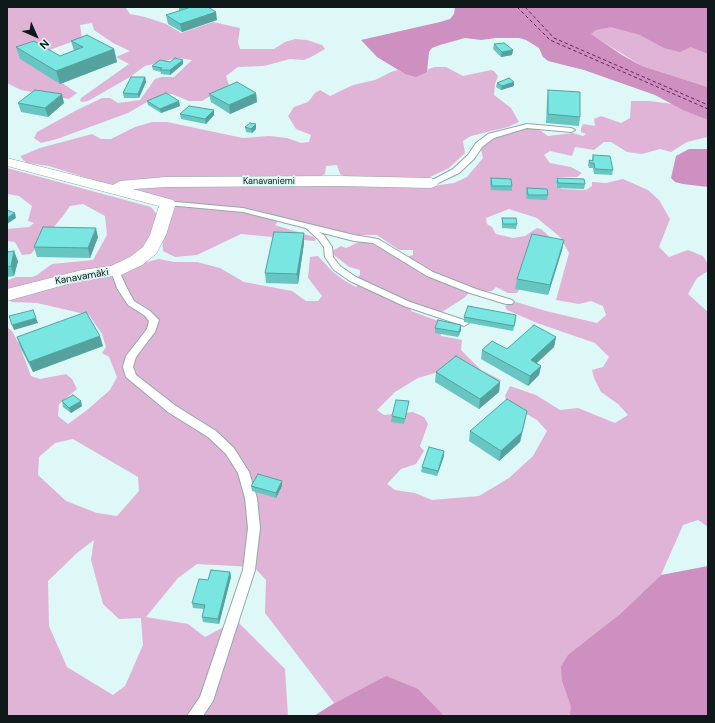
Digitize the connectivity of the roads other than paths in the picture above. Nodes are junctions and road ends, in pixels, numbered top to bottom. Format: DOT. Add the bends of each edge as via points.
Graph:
graph roads {
  1 [pos="571,130"];
  2 [pos="7,162"];
  3 [pos="431,182"];
  4 [pos="107,187"];
  5 [pos="168,203"];
  6 [pos="307,226"];
  7 [pos="116,271"];
  8 [pos="7,295"];
  9 [pos="509,302"];
  10 [pos="464,323"];
  11 [pos="194,716"];
  1 -- 3 [label="lane" via="527,126 491,136 479,145 456,171"];
  2 -- 4 [label="street, Kanavaniemi"];
  3 -- 4 [label="street, Kanavaniemi" via="166,182"];
  4 -- 5 [label="street, Kanavaniemi"];
  5 -- 6 [label="lane" via="243,210"];
  5 -- 7 [label="street, Kanavamäki" via="158,235 150,250 136,261"];
  6 -- 9 [label="lane" via="375,241 430,274"];
  6 -- 10 [label="lane" via="321,237 328,247 329,257 337,268 353,279 406,304"];
  7 -- 8 [label="street, Kanavamäki" via="82,275"];
  7 -- 11 [label="lane" via="131,303 154,320 152,330 131,356 128,367 131,376 172,409 212,434 230,451 243,472 251,498 254,528 249,570 206,701"];
}
